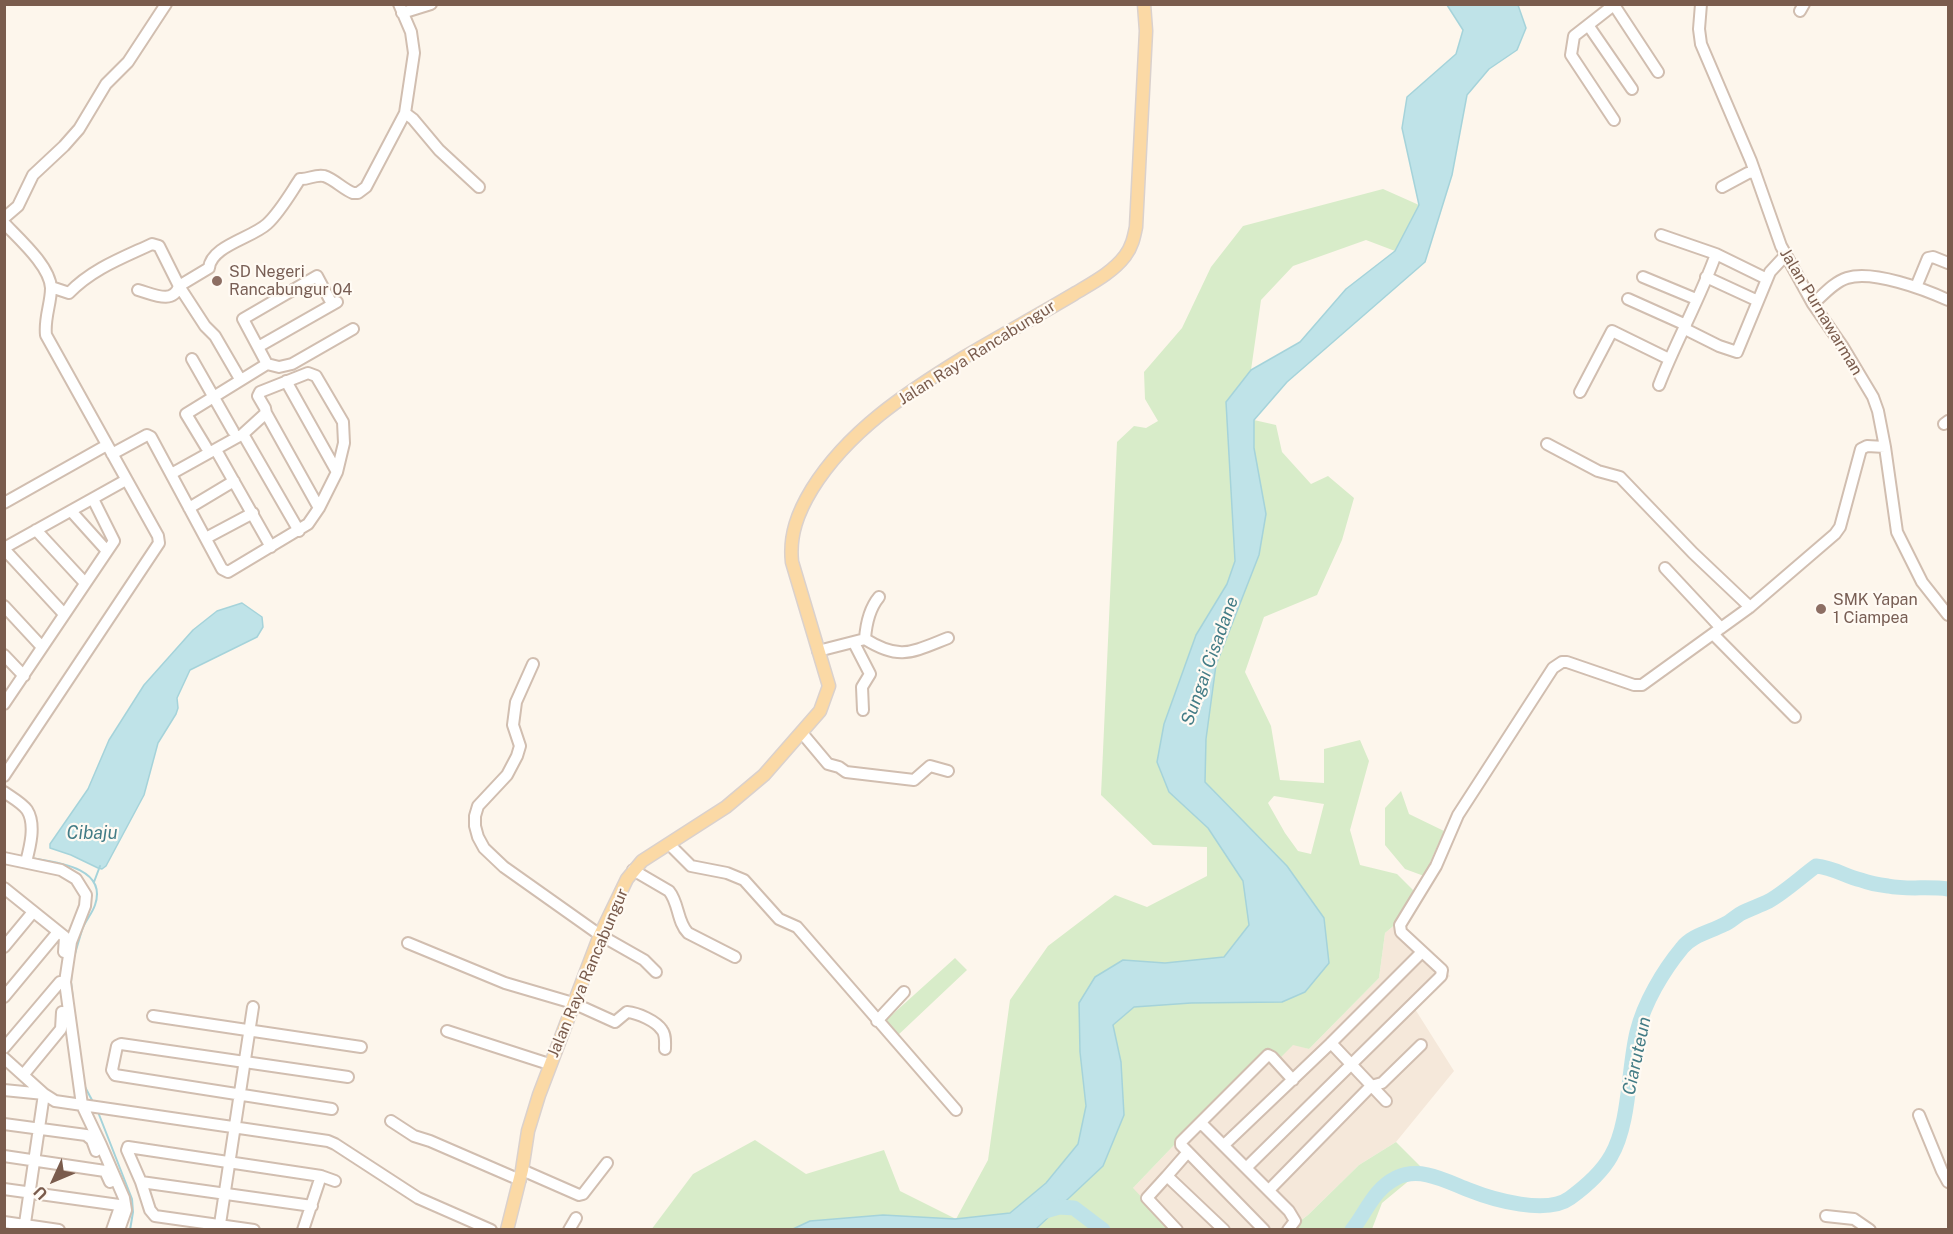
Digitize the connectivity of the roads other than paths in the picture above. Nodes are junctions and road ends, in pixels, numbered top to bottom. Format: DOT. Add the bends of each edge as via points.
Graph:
graph roads {
  1 [pos="166,4"];
  2 [pos="431,4"];
  3 [pos="1144,4"];
  4 [pos="1701,4"];
  5 [pos="1614,5"];
  6 [pos="401,9"];
  7 [pos="1588,25"];
  8 [pos="1658,72"];
  9 [pos="1632,88"];
  10 [pos="405,113"];
  11 [pos="1614,120"];
  12 [pos="1755,172"];
  13 [pos="479,187"];
  14 [pos="1722,187"];
  15 [pos="4,218"];
  16 [pos="4,223"];
  17 [pos="1661,235"];
  18 [pos="1716,254"];
  19 [pos="1789,261"];
  20 [pos="1948,263"];
  21 [pos="1643,277"];
  22 [pos="1706,277"];
  23 [pos="1767,279"];
  24 [pos="179,286"];
  25 [pos="51,287"];
  26 [pos="1916,287"];
  27 [pos="138,290"];
  28 [pos="1628,299"];
  29 [pos="1696,299"];
  30 [pos="1948,300"];
  31 [pos="1758,301"];
  32 [pos="1813,304"];
  33 [pos="1685,327"];
  34 [pos="353,329"];
  35 [pos="258,347"];
  36 [pos="192,359"];
  37 [pos="1669,359"];
  38 [pos="267,364"];
  39 [pos="240,379"];
  40 [pos="286,381"];
  41 [pos="1659,385"];
  42 [pos="1580,392"];
  43 [pos="213,397"];
  44 [pos="266,413"];
  45 [pos="238,432"];
  46 [pos="1547,444"];
  47 [pos="1885,447"];
  48 [pos="109,449"];
  49 [pos="211,449"];
  50 [pos="337,472"];
  51 [pos="171,474"];
  52 [pos="126,480"];
  53 [pos="234,481"];
  54 [pos="93,499"];
  55 [pos="4,503"];
  56 [pos="189,508"];
  57 [pos="320,508"];
  58 [pos="71,511"];
  59 [pos="253,513"];
  60 [pos="36,530"];
  61 [pos="299,531"];
  62 [pos="206,538"];
  63 [pos="271,547"];
  64 [pos="4,548"];
  65 [pos="107,551"];
  66 [pos="1665,568"];
  67 [pos="85,583"];
  68 [pos="879,597"];
  69 [pos="4,606"];
  70 [pos="1750,607"];
  71 [pos="64,615"];
  72 [pos="1948,615"];
  73 [pos="1717,631"];
  74 [pos="948,638"];
  75 [pos="860,641"];
  76 [pos="42,647"];
  77 [pos="818,651"];
  78 [pos="4,655"];
  79 [pos="533,664"];
  80 [pos="24,676"];
  81 [pos="5,702"];
  82 [pos="863,710"];
  83 [pos="1795,717"];
  84 [pos="802,733"];
  85 [pos="948,771"];
  86 [pos="4,776"];
  87 [pos="4,792"];
  88 [pos="669,844"];
  89 [pos="4,858"];
  90 [pos="26,862"];
  91 [pos="633,870"];
  92 [pos="6,892"];
  93 [pos="33,912"];
  94 [pos="58,932"];
  95 [pos="600,935"];
  96 [pos="408,943"];
  97 [pos="4,947"];
  98 [pos="1422,952"];
  99 [pos="735,957"];
  100 [pos="656,972"];
  101 [pos="60,982"];
  102 [pos="904,992"];
  103 [pos="4,997"];
  104 [pos="573,1003"];
  105 [pos="253,1007"];
  106 [pos="153,1016"];
  107 [pos="877,1021"];
  108 [pos="249,1031"];
  109 [pos="447,1031"];
  110 [pos="1331,1043"];
  111 [pos="1421,1045"];
  112 [pos="361,1047"];
  113 [pos="4,1048"];
  114 [pos="665,1049"];
  115 [pos="4,1058"];
  116 [pos="244,1063"];
  117 [pos="549,1064"];
  118 [pos="1351,1064"];
  119 [pos="24,1074"];
  120 [pos="348,1077"];
  121 [pos="1293,1080"];
  122 [pos="1371,1086"];
  123 [pos="4,1090"];
  124 [pos="44,1094"];
  125 [pos="240,1094"];
  126 [pos="1386,1101"];
  127 [pos="85,1105"];
  128 [pos="332,1109"];
  129 [pos="956,1110"];
  130 [pos="1919,1115"];
  131 [pos="391,1121"];
  132 [pos="4,1124"];
  133 [pos="1199,1124"];
  134 [pos="235,1128"];
  135 [pos="38,1129"];
  136 [pos="1224,1145"];
  137 [pos="1188,1152"];
  138 [pos="4,1156"];
  139 [pos="34,1160"];
  140 [pos="230,1161"];
  141 [pos="607,1163"];
  142 [pos="1247,1167"];
  143 [pos="105,1171"];
  144 [pos="1945,1171"];
  145 [pos="521,1175"];
  146 [pos="321,1176"];
  147 [pos="1167,1176"];
  148 [pos="335,1181"];
  149 [pos="141,1182"];
  150 [pos="1948,1182"];
  151 [pos="4,1189"];
  152 [pos="1269,1191"];
  153 [pos="29,1193"];
  154 [pos="225,1193"];
  155 [pos="119,1205"];
  156 [pos="312,1206"];
  157 [pos="1826,1216"];
  158 [pos="576,1218"];
  159 [pos="4,1221"];
  160 [pos="220,1224"];
  161 [pos="192,1225"];
  162 [pos="24,1227"];
  163 [pos="1221,1229"];
  164 [pos="59,1230"];
  165 [pos="112,1230"];
  166 [pos="119,1230"];
  167 [pos="254,1230"];
  168 [pos="303,1230"];
  169 [pos="491,1230"];
  170 [pos="507,1230"];
  171 [pos="569,1230"];
  172 [pos="1177,1230"];
  173 [pos="1264,1230"];
  174 [pos="1288,1230"];
  175 [pos="1870,1230"];
  1 -- 15 [label="street" via="128,62 106,84 79,129 33,176 18,206"];
  2 -- 6 [label="street"];
  3 -- 77 [label="main road, Jalan Raya Rancabungur" via="1136,226 1131,246 1118,264 1101,277 891,406 852,439 825,469 799,515 791,552"];
  4 -- 12 [label="street, Jalan Purnawarman" via="1701,44"];
  5 -- 7 [label="street"];
  5 -- 8 [label="street"];
  6 -- 10 [label="street" via="411,32 414,53"];
  7 -- 9 [label="street"];
  7 -- 11 [label="street" via="1574,36 1571,55"];
  10 -- 13 [label="street"];
  10 -- 24 [label="street" via="366,187 358,193 347,191 324,176 300,179 267,224 220,251 209,268"];
  12 -- 14 [label="street"];
  12 -- 19 [label="street, Jalan Purnawarman"];
  16 -- 25 [label="street" via="40,262"];
  17 -- 18 [label="street"];
  18 -- 22 [label="street"];
  18 -- 23 [label="street"];
  19 -- 23 [label="street" via="1783,258 1777,262"];
  19 -- 32 [label="street, Jalan Purnawarman"];
  20 -- 26 [label="street" via="1928,258"];
  21 -- 29 [label="street"];
  22 -- 29 [label="street"];
  22 -- 31 [label="street"];
  23 -- 31 [label="street"];
  24 -- 25 [label="street" via="159,246 152,244 102,267 69,293"];
  24 -- 27 [label="street" via="177,292 164,298"];
  24 -- 39 [label="street"];
  25 -- 48 [label="street" via="46,335"];
  26 -- 30 [label="street"];
  26 -- 32 [label="street" via="1857,276 1838,282"];
  28 -- 33 [label="street"];
  29 -- 33 [label="street"];
  31 -- 33 [label="street" via="1737,352"];
  32 -- 47 [label="street, Jalan Purnawarman" via="1873,397"];
  33 -- 37 [label="street"];
  34 -- 38 [label="street" via="292,364"];
  35 -- 35 [label="street" via="335,303 317,276 243,319"];
  35 -- 38 [label="street"];
  36 -- 43 [label="street"];
  37 -- 41 [label="street"];
  37 -- 42 [label="street" via="1612,331"];
  38 -- 39 [label="street"];
  39 -- 43 [label="street"];
  40 -- 44 [label="street" via="258,396"];
  40 -- 50 [label="street"];
  40 -- 50 [label="street" via="308,373 315,376 343,422 344,443"];
  43 -- 45 [label="street"];
  43 -- 49 [label="street" via="186,414"];
  44 -- 45 [label="street"];
  44 -- 57 [label="street"];
  45 -- 49 [label="street"];
  45 -- 61 [label="street"];
  46 -- 70 [label="street" via="1598,471 1620,477"];
  47 -- 70 [label="street" via="1861,449 1840,527"];
  47 -- 72 [label="street, Jalan Purnawarman" via="1897,532 1922,582"];
  48 -- 51 [label="street" via="147,435"];
  48 -- 52 [label="street"];
  48 -- 55 [label="street"];
  49 -- 51 [label="street"];
  49 -- 53 [label="street"];
  50 -- 57 [label="street"];
  51 -- 56 [label="street"];
  52 -- 54 [label="street"];
  52 -- 86 [label="street" via="159,543"];
  53 -- 56 [label="street"];
  53 -- 59 [label="street"];
  54 -- 58 [label="street"];
  54 -- 65 [label="street" via="113,536"];
  56 -- 62 [label="street"];
  57 -- 61 [label="street"];
  58 -- 60 [label="street"];
  58 -- 65 [label="street"];
  59 -- 62 [label="street"];
  59 -- 63 [label="street"];
  60 -- 64 [label="street"];
  60 -- 67 [label="street"];
  61 -- 63 [label="street"];
  62 -- 63 [label="street" via="222,569 228,572"];
  64 -- 71 [label="street"];
  65 -- 67 [label="street"];
  66 -- 73 [label="street"];
  67 -- 71 [label="street"];
  68 -- 75 [label="street"];
  69 -- 76 [label="street"];
  70 -- 73 [label="street"];
  71 -- 76 [label="street"];
  73 -- 83 [label="street"];
  73 -- 98 [label="street" via="1642,686 1567,662 1553,668 1458,814 1436,867 1400,925 1401,932"];
  74 -- 75 [label="street" via="897,653"];
  75 -- 77 [label="street"];
  75 -- 82 [label="street" via="870,675 861,691"];
  76 -- 80 [label="street"];
  77 -- 84 [label="main road, Jalan Raya Rancabungur" via="829,686 820,711"];
  78 -- 80 [label="street"];
  79 -- 95 [label="street" via="516,702 513,725 520,746 518,756 507,775 478,806 475,826 492,857"];
  80 -- 81 [label="street"];
  84 -- 85 [label="street" via="828,764 846,772 914,780 930,766"];
  84 -- 88 [label="main road, Jalan Raya Rancabungur" via="746,791"];
  87 -- 90 [label="street" via="26,809 31,833"];
  88 -- 91 [label="main road, Jalan Raya Rancabungur"];
  88 -- 107 [label="street" via="691,866 744,880 779,919 797,927"];
  89 -- 90 [label="street"];
  90 -- 127 [label="street" via="69,873 86,895 71,942 65,982"];
  91 -- 95 [label="main road, Jalan Raya Rancabungur"];
  91 -- 99 [label="street" via="674,896 688,933"];
  92 -- 93 [label="street"];
  93 -- 94 [label="street"];
  93 -- 97 [label="street"];
  94 -- 101 [label="street" via="65,937"];
  94 -- 103 [label="street"];
  95 -- 100 [label="street" via="644,960"];
  95 -- 104 [label="main road, Jalan Raya Rancabungur"];
  96 -- 104 [label="street" via="505,983"];
  98 -- 110 [label="street"];
  98 -- 118 [label="street" via="1442,970 1441,976"];
  101 -- 113 [label="street"];
  101 -- 119 [label="street" via="63,1024"];
  102 -- 107 [label="street"];
  104 -- 114 [label="street" via="615,1023 627,1012 639,1015 661,1028"];
  104 -- 117 [label="main road, Jalan Raya Rancabungur"];
  105 -- 108 [label="street"];
  106 -- 108 [label="street"];
  107 -- 129 [label="street"];
  108 -- 112 [label="street"];
  108 -- 116 [label="street"];
  109 -- 117 [label="street"];
  110 -- 118 [label="street"];
  110 -- 121 [label="street"];
  111 -- 122 [label="street" via="1382,1083"];
  115 -- 119 [label="street"];
  116 -- 120 [label="street"];
  116 -- 125 [label="street"];
  116 -- 125 [label="street" via="121,1044 117,1046 112,1070 115,1075"];
  117 -- 145 [label="main road, Jalan Raya Rancabungur" via="528,1131"];
  118 -- 122 [label="street"];
  118 -- 142 [label="street"];
  119 -- 124 [label="street"];
  121 -- 133 [label="street" via="1268,1055"];
  121 -- 136 [label="street"];
  122 -- 126 [label="street"];
  122 -- 152 [label="street"];
  123 -- 124 [label="street"];
  124 -- 127 [label="street" via="55,1101"];
  124 -- 135 [label="street"];
  125 -- 128 [label="street"];
  125 -- 134 [label="street"];
  127 -- 134 [label="street"];
  127 -- 166 [label="street" via="124,1198 126,1210"];
  130 -- 144 [label="street"];
  131 -- 145 [label="street" via="414,1136"];
  132 -- 135 [label="street"];
  133 -- 136 [label="street"];
  133 -- 137 [label="street" via="1181,1142"];
  134 -- 140 [label="street"];
  134 -- 169 [label="street" via="328,1141 418,1198"];
  135 -- 139 [label="street"];
  135 -- 143 [label="street" via="86,1135"];
  136 -- 142 [label="street"];
  137 -- 147 [label="street"];
  137 -- 173 [label="street"];
  138 -- 139 [label="street"];
  139 -- 143 [label="street"];
  139 -- 153 [label="street"];
  140 -- 146 [label="street"];
  140 -- 149 [label="street" via="128,1147"];
  140 -- 154 [label="street"];
  141 -- 145 [label="street" via="579,1195"];
  142 -- 152 [label="street"];
  143 -- 155 [label="street"];
  144 -- 150 [label="street"];
  145 -- 170 [label="main road, Jalan Raya Rancabungur"];
  146 -- 148 [label="street"];
  146 -- 156 [label="street"];
  147 -- 163 [label="street"];
  147 -- 172 [label="street" via="1148,1198"];
  149 -- 154 [label="street"];
  149 -- 161 [label="street" via="155,1216"];
  151 -- 153 [label="street"];
  152 -- 174 [label="street" via="1294,1218"];
  153 -- 155 [label="street"];
  153 -- 162 [label="street"];
  154 -- 156 [label="street"];
  154 -- 160 [label="street"];
  155 -- 165 [label="street"];
  156 -- 168 [label="street"];
  157 -- 175 [label="street" via="1854,1219"];
  158 -- 171 [label="street"];
  159 -- 162 [label="street"];
  160 -- 161 [label="street"];
  160 -- 167 [label="street"];
  162 -- 164 [label="street"];
}
